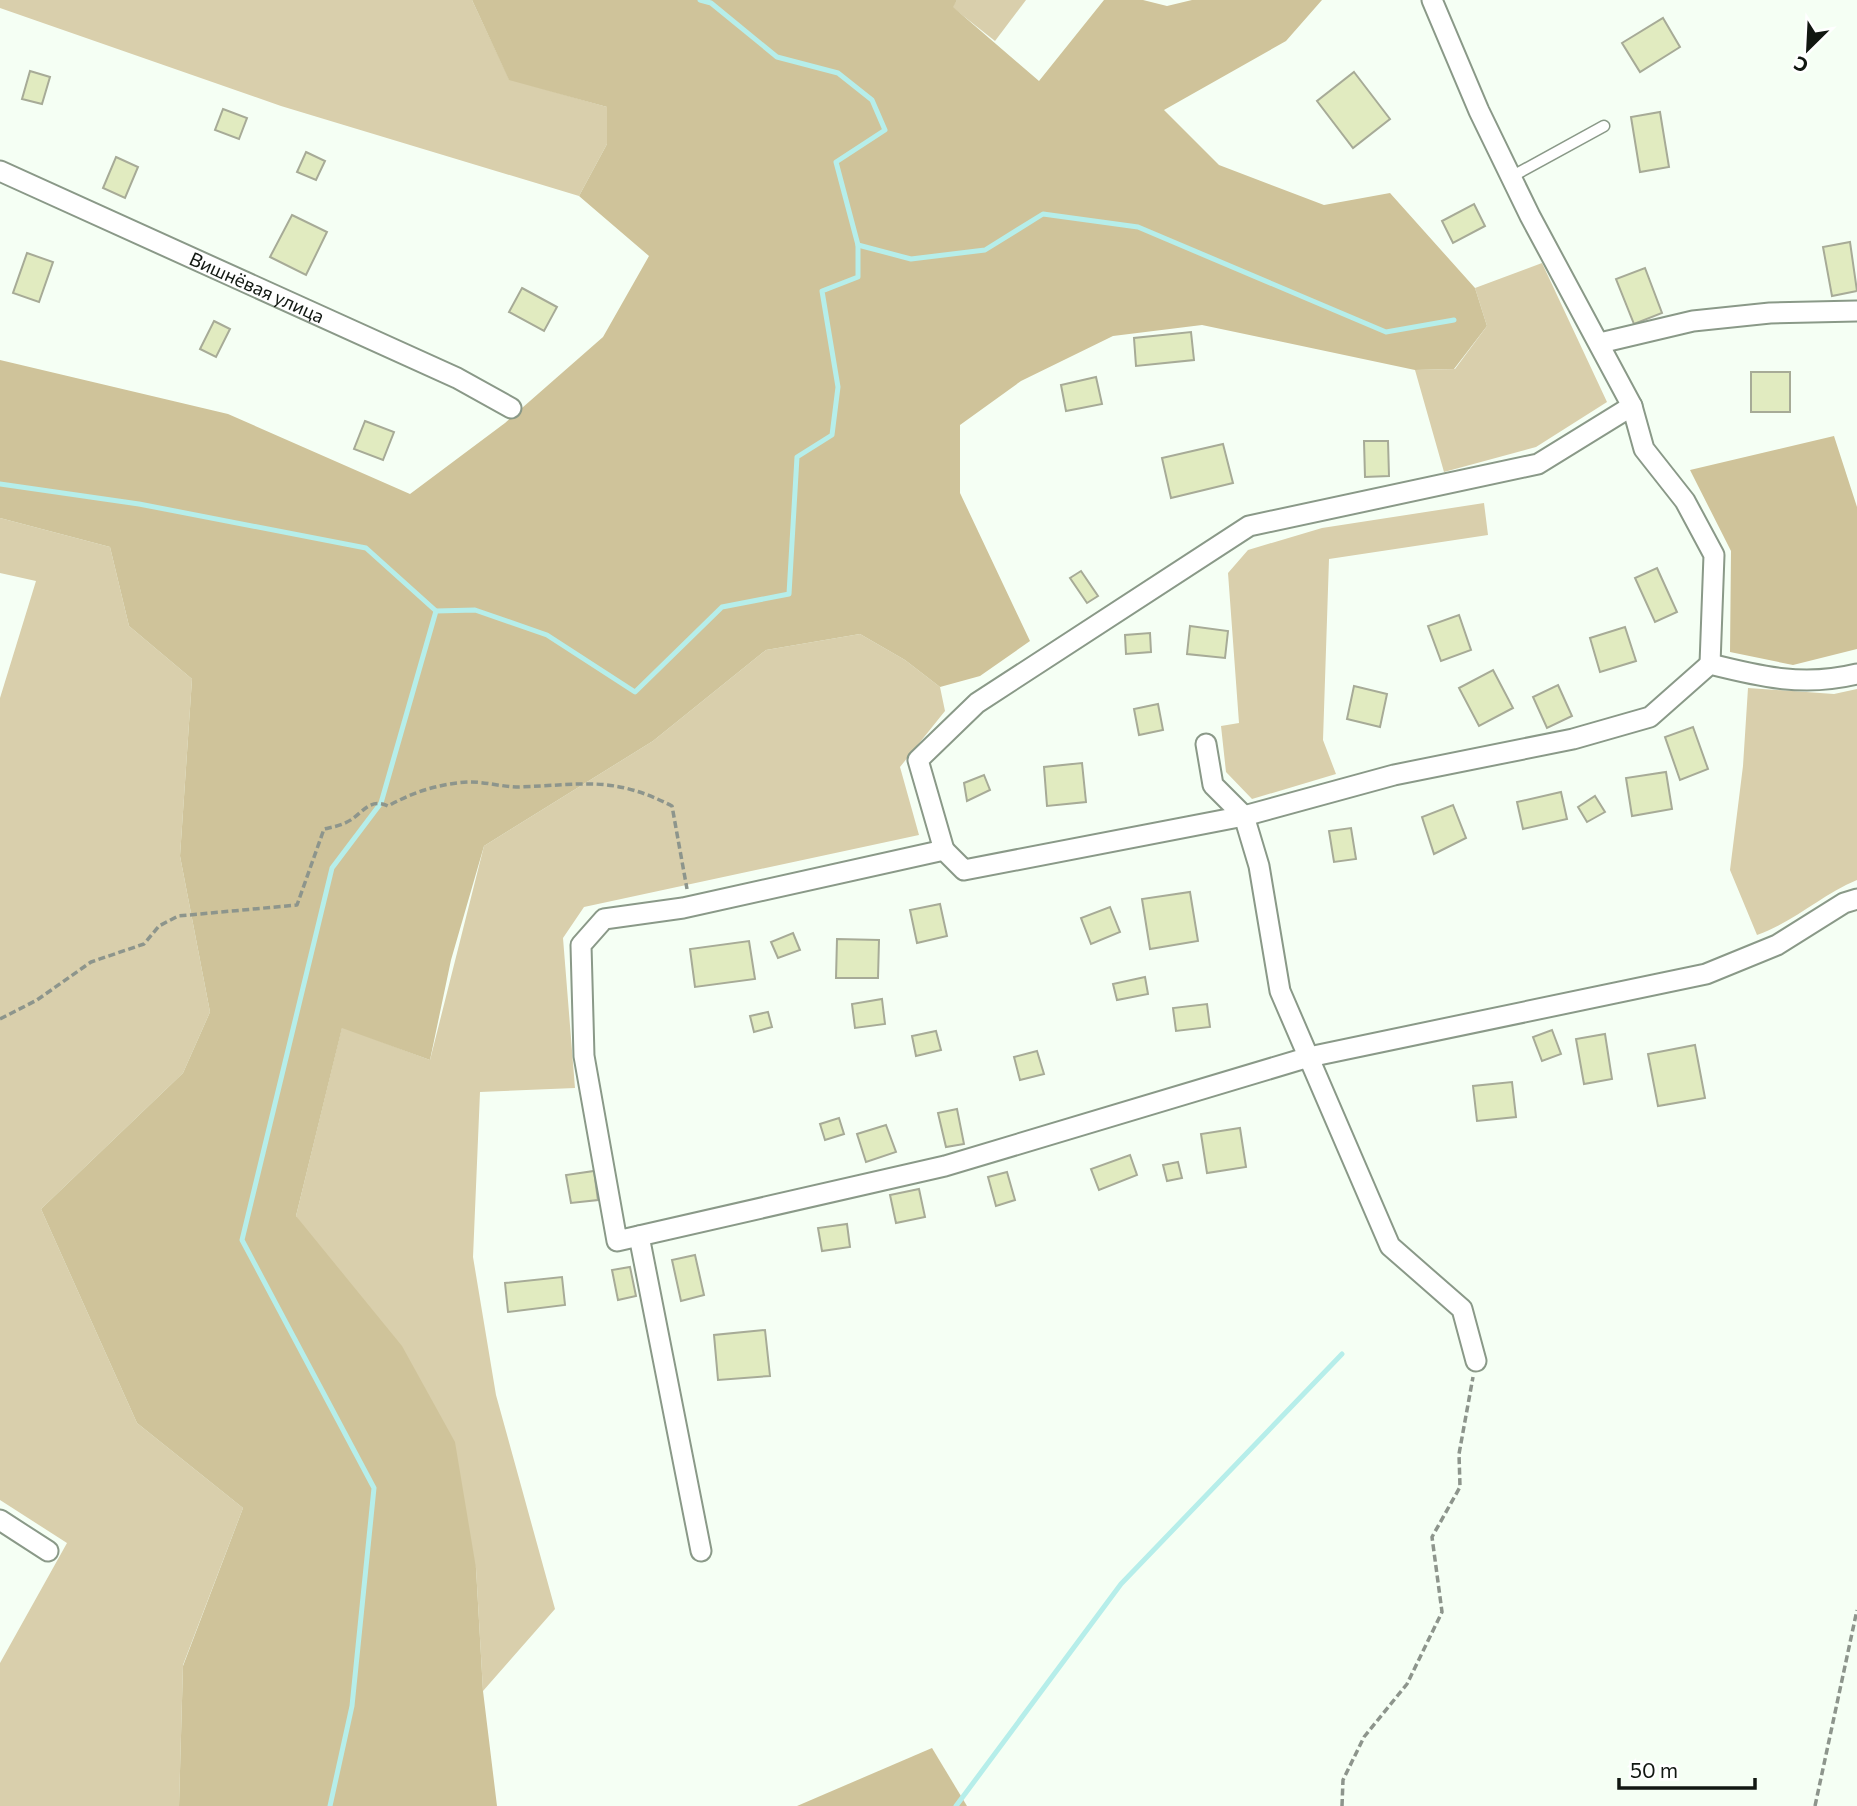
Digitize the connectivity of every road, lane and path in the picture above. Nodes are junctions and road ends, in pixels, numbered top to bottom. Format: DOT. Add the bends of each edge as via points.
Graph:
graph roads {
  1 [pos="1432,0"];
  2 [pos="1604,126"];
  3 [pos="0,171"];
  4 [pos="1511,177"];
  5 [pos="1857,311"];
  6 [pos="1600,343"];
  7 [pos="1632,406"];
  8 [pos="511,408"];
  9 [pos="1710,664"];
  10 [pos="1857,674"];
  11 [pos="1206,744"];
  12 [pos="1244,816"];
  13 [pos="944,850"];
  14 [pos="1857,899"];
  15 [pos="683,908"];
  16 [pos="0,1019"];
  17 [pos="1309,1057"];
  18 [pos="639,1236"];
  19 [pos="1476,1361"];
  20 [pos="0,1520"];
  21 [pos="48,1550"];
  22 [pos="701,1551"];
  23 [pos="1857,1610"];
  24 [pos="1342,1806"];
  25 [pos="1815,1806"];
  1 -- 4 [label="street"];
  2 -- 4 [label="lane"];
  3 -- 8 [label="street, Вишнёвая улица" via="457,378"];
  4 -- 6 [label="street"];
  5 -- 6 [label="street" via="1693,321"];
  6 -- 7 [label="street"];
  7 -- 9 [label="street" via="1644,449 1685,501 1714,555"];
  7 -- 13 [label="street" via="1538,464 1249,526 977,703 918,760"];
  9 -- 10 [label="street" via="1770,679 1828,681"];
  9 -- 12 [label="street" via="1650,717 1573,739 1394,775"];
  11 -- 12 [label="street" via="1213,785"];
  12 -- 13 [label="street" via="964,870"];
  12 -- 17 [label="street" via="1259,866 1280,991"];
  13 -- 15 [label="street"];
  14 -- 17 [label="street" via="1777,945 1706,974"];
  15 -- 16 [label="path" via="688,887 672,806 643,791 607,783 518,787 470,782 421,790 388,806 364,807 349,822 324,829 297,905 178,916 159,926 144,944 91,962 37,1000"];
  15 -- 18 [label="street" via="604,919 581,945 584,1056 617,1241"];
  17 -- 18 [label="street" via="946,1166"];
  17 -- 19 [label="street" via="1390,1246 1462,1309"];
  18 -- 22 [label="street"];
  19 -- 24 [label="path" via="1458,1454 1461,1487 1432,1537 1442,1612 1407,1684 1364,1737 1343,1780"];
  20 -- 21 [label="street"];
  23 -- 25 [label="path"];
}
